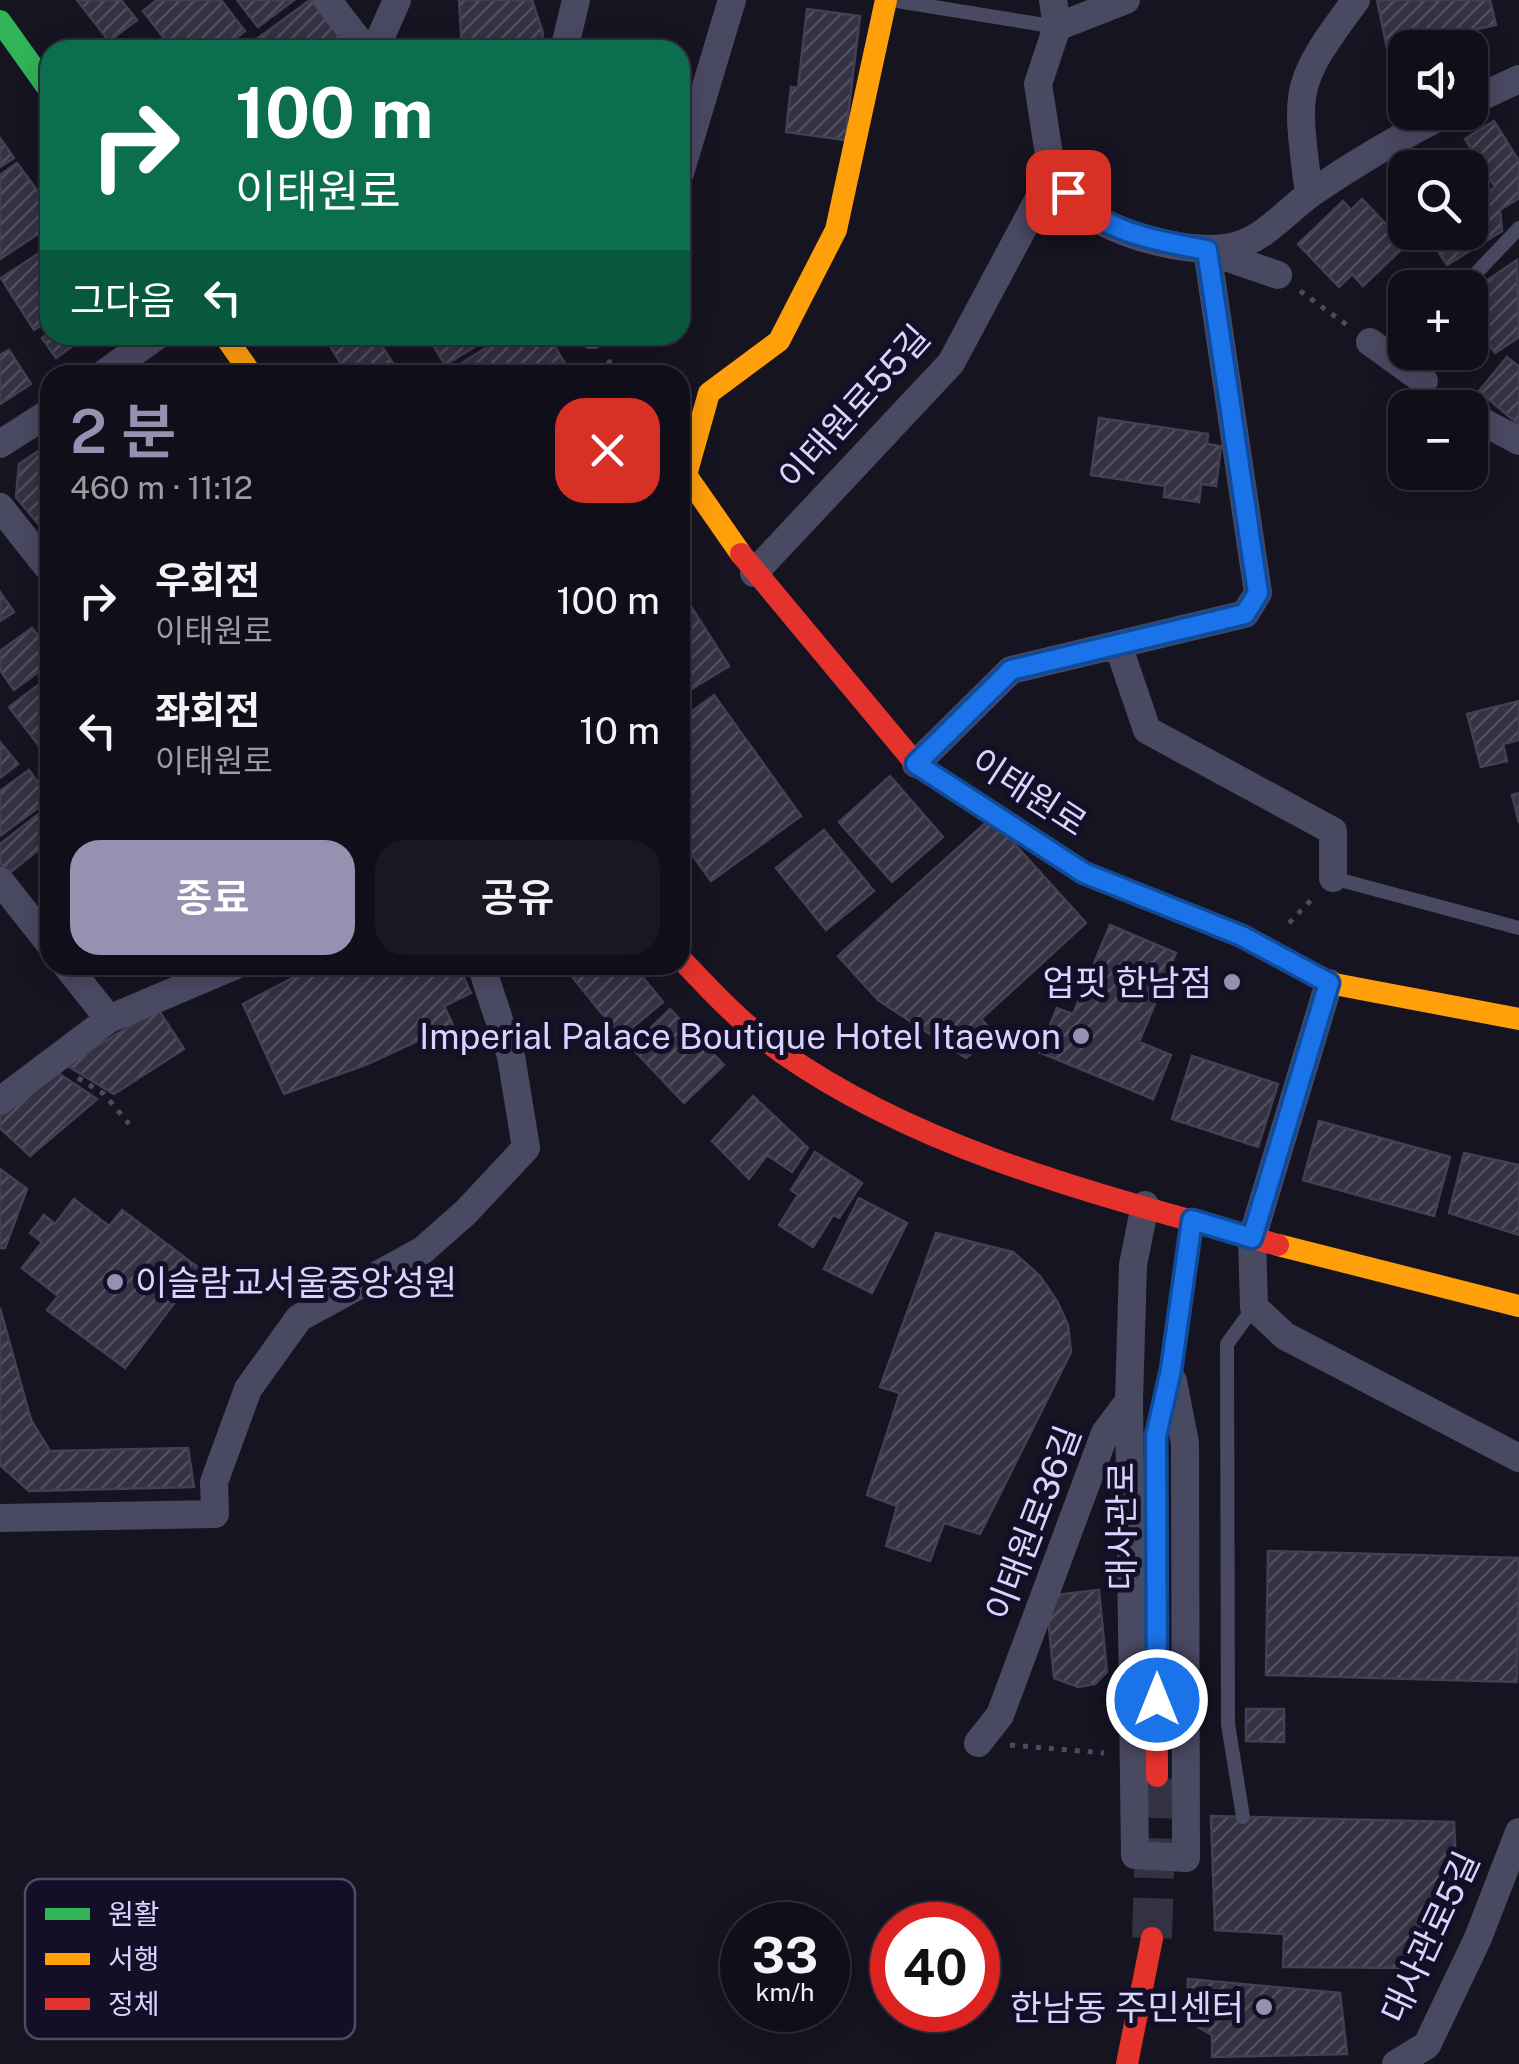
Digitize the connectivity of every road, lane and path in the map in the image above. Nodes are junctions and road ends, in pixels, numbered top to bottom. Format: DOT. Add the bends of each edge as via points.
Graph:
graph roads {
  1 [pos="327,0"];
  2 [pos="397,0"];
  3 [pos="576,0"];
  4 [pos="732,0"];
  5 [pos="888,0"];
  6 [pos="1126,0"];
  7 [pos="1356,0"];
  8 [pos="1055,14"];
  9 [pos="0,21"];
  10 [pos="358,40"];
  11 [pos="379,40"];
  12 [pos="566,40"];
  13 [pos="40,78"];
  14 [pos="1519,80"];
  15 [pos="1488,94"];
  16 [pos="1413,130"];
  17 [pos="690,140"];
  18 [pos="1052,174"];
  19 [pos="1308,196"];
  20 [pos="1519,228"];
  21 [pos="1207,250"];
  22 [pos="1479,270"];
  23 [pos="1278,275"];
  24 [pos="1370,342"];
  25 [pos="144,345"];
  26 [pos="1388,349"];
  27 [pos="116,365"];
  28 [pos="1414,370"];
  29 [pos="1424,381"];
  30 [pos="40,418"];
  31 [pos="1488,425"];
  32 [pos="1519,441"];
  33 [pos="0,444"];
  34 [pos="690,461"];
  35 [pos="690,481"];
  36 [pos="0,506"];
  37 [pos="40,557"];
  38 [pos="754,573"];
  39 [pos="1118,645"];
  40 [pos="916,764"];
  41 [pos="1333,878"];
  42 [pos="0,881"];
  43 [pos="1519,928"];
  44 [pos="40,931"];
  45 [pos="690,970"];
  46 [pos="74,975"];
  47 [pos="212,975"];
  48 [pos="485,975"];
  49 [pos="1329,983"];
  50 [pos="109,1019"];
  51 [pos="1519,1019"];
  52 [pos="50,1061"];
  53 [pos="0,1101"];
  54 [pos="129,1124"];
  55 [pos="1145,1205"];
  56 [pos="1192,1220"];
  57 [pos="1252,1238"];
  58 [pos="1254,1306"];
  59 [pos="1519,1306"];
  60 [pos="1171,1370"];
  61 [pos="1129,1402"];
  62 [pos="1519,1458"];
  63 [pos="0,1518"];
  64 [pos="978,1743"];
  65 [pos="1132,1756"];
  66 [pos="1157,1776"];
  67 [pos="1244,1817"];
  68 [pos="1519,1832"];
  69 [pos="1152,1938"];
  70 [pos="1127,2064"];
  71 [pos="1396,2064"];
  1 -- 10 [label="street"];
  2 -- 11 [label="street"];
  3 -- 12 [label="street"];
  4 -- 17 [label="street"];
  5 -- 8 [label="lane"];
  5 -- 34 [label="street, 이태원로" via="836,230 779,340 709,394"];
  6 -- 8 [label="street"];
  7 -- 19 [label="street" via="1300,88"];
  8 -- 18 [label="street" via="1038,84"];
  9 -- 13 [label="street"];
  14 -- 15 [label="street"];
  16 -- 19 [label="street"];
  18 -- 21 [label="street" via="1084,210 1140,238"];
  18 -- 38 [label="street, 이태원로55길" via="951,363"];
  19 -- 21 [label="street" via="1258,236"];
  20 -- 22 [label="lane"];
  21 -- 23 [label="street"];
  21 -- 39 [label="street" via="1258,593 1245,614"];
  23 -- 24 [label="path"];
  24 -- 26 [label="street"];
  25 -- 27 [label="street"];
  28 -- 29 [label="street"];
  30 -- 33 [label="street"];
  31 -- 32 [label="street"];
  35 -- 38 [label="street, 이태원로"];
  36 -- 37 [label="street"];
  38 -- 40 [label="street, 이태원로"];
  39 -- 40 [label="street" via="1011,670"];
  39 -- 41 [label="street" via="1147,730 1333,831"];
  40 -- 49 [label="street, 이태원로" via="1084,873 1242,936"];
  41 -- 43 [label="lane"];
  42 -- 44 [label="street"];
  45 -- 55 [label="street" via="795,1065 904,1124"];
  46 -- 50 [label="street"];
  47 -- 50 [label="street"];
  48 -- 63 [label="street" via="511,1056 526,1148 423,1250 299,1318 248,1389 214,1482 215,1514"];
  49 -- 51 [label="street, 이태원로"];
  49 -- 57 [label="street"];
  50 -- 52 [label="street"];
  52 -- 53 [label="street"];
  52 -- 54 [label="path" via="104,1094"];
  55 -- 56 [label="street"];
  55 -- 61 [label="street, 이태원로36길" via="1133,1265"];
  56 -- 57 [label="street"];
  56 -- 60 [label="street, 대사관로"];
  57 -- 58 [label="street"];
  57 -- 59 [label="street"];
  58 -- 62 [label="street" via="1285,1336"];
  58 -- 67 [label="lane" via="1226,1344 1228,1724"];
  60 -- 65 [label="street" via="1185,1443 1186,1858 1136,1855"];
  60 -- 66 [label="street, 대사관로" via="1156,1436"];
  61 -- 64 [label="street, 이태원로36길" via="1105,1433 1000,1715"];
  61 -- 65 [label="street"];
  64 -- 65 [label="path"];
  68 -- 71 [label="street, 대사관로5길" via="1427,2045"];
  69 -- 70 [label="street"];
}
